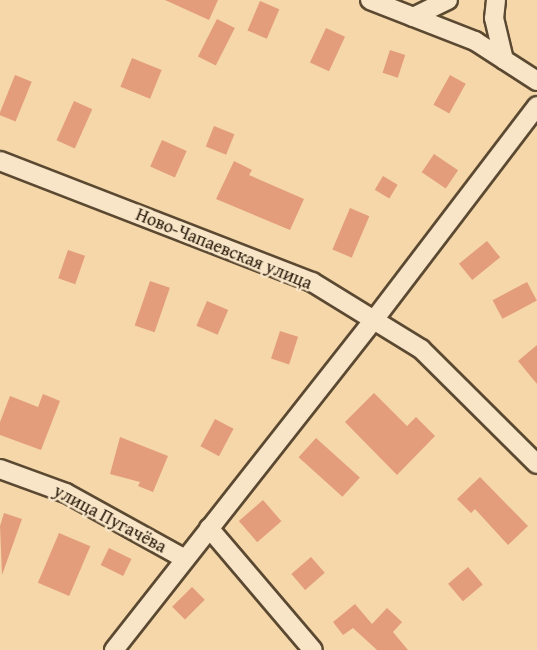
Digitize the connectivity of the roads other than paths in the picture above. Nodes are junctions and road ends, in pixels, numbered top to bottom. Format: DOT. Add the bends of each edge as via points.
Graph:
graph roads {
  1 [pos="370,0"];
  2 [pos="448,0"];
  3 [pos="496,0"];
  4 [pos="413,17"];
  5 [pos="504,60"];
  6 [pos="537,81"];
  7 [pos="537,106"];
  8 [pos="0,161"];
  9 [pos="374,320"];
  10 [pos="537,464"];
  11 [pos="0,469"];
  12 [pos="209,528"];
  13 [pos="185,559"];
  14 [pos="114,650"];
  15 [pos="313,650"];
  1 -- 4 [label="street"];
  2 -- 4 [label="street"];
  3 -- 5 [label="street" via="495,18"];
  4 -- 5 [label="street" via="475,41"];
  5 -- 6 [label="street"];
  7 -- 9 [label="street"];
  8 -- 9 [label="street, Ново-Чапаевская улица" via="312,282"];
  9 -- 10 [label="street, Ново-Чапаевская улица" via="422,349"];
  9 -- 12 [label="street"];
  11 -- 13 [label="street, улица Пугачёва" via="66,493"];
  12 -- 13 [label="street"];
  12 -- 15 [label="street"];
  13 -- 14 [label="street"];
}
